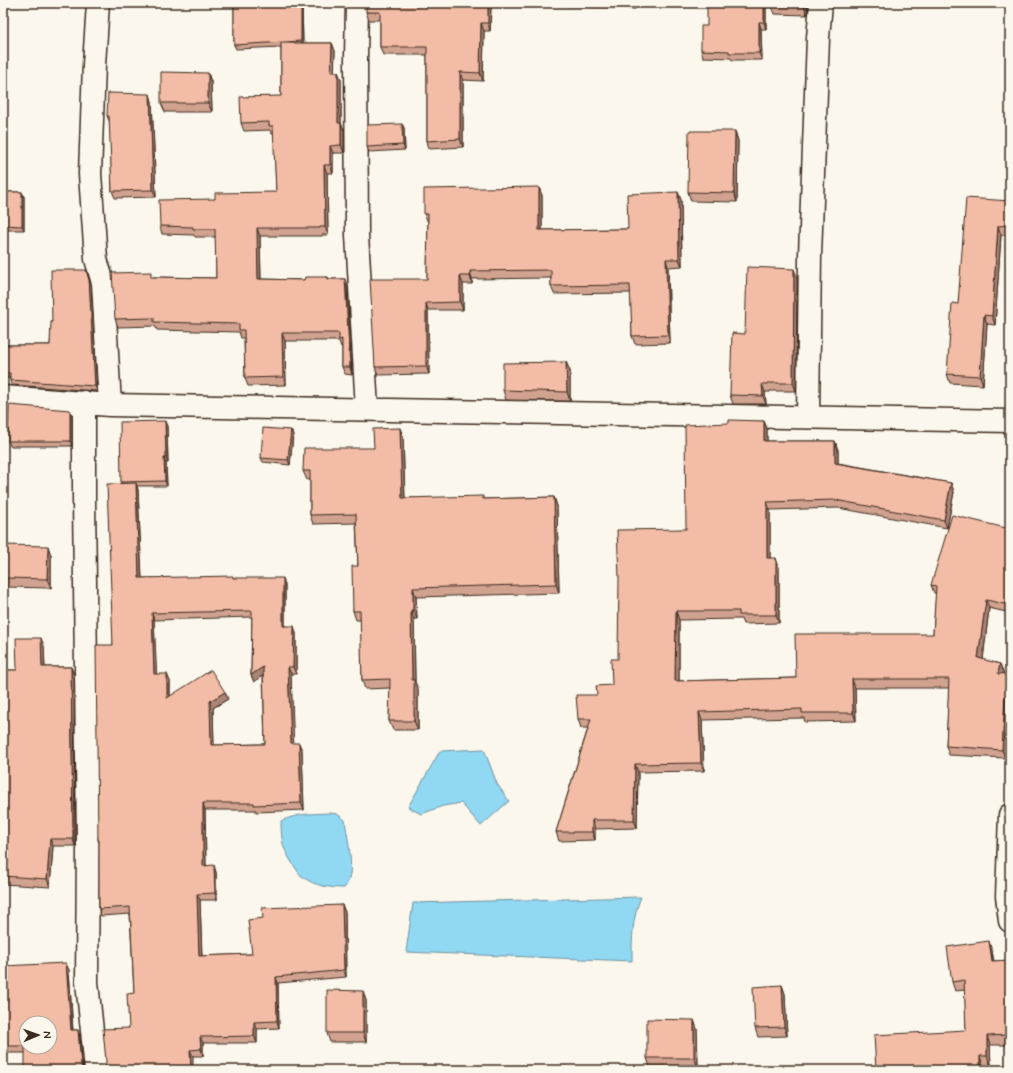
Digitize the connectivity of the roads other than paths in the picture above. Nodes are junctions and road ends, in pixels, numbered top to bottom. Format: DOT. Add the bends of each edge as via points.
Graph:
graph roads {
  1 [pos="98,3"];
  2 [pos="357,3"];
  3 [pos="821,3"];
  4 [pos="3,397"];
  5 [pos="84,402"];
  6 [pos="110,405"];
  7 [pos="366,409"];
  8 [pos="808,417"];
  9 [pos="1010,421"];
  10 [pos="1010,815"];
  11 [pos="1010,921"];
  12 [pos="96,1070"];
  1 -- 6 [label="street" via="90,174 96,259 103,283"];
  2 -- 7 [label="street" via="358,235"];
  3 -- 8 [label="street" via="810,255"];
  4 -- 5 [label="street"];
  5 -- 6 [label="street"];
  5 -- 12 [label="street" via="87,982"];
  6 -- 7 [label="street"];
  7 -- 8 [label="street"];
  8 -- 9 [label="street"];
  10 -- 11 [label="street" via="1007,896"];
}
